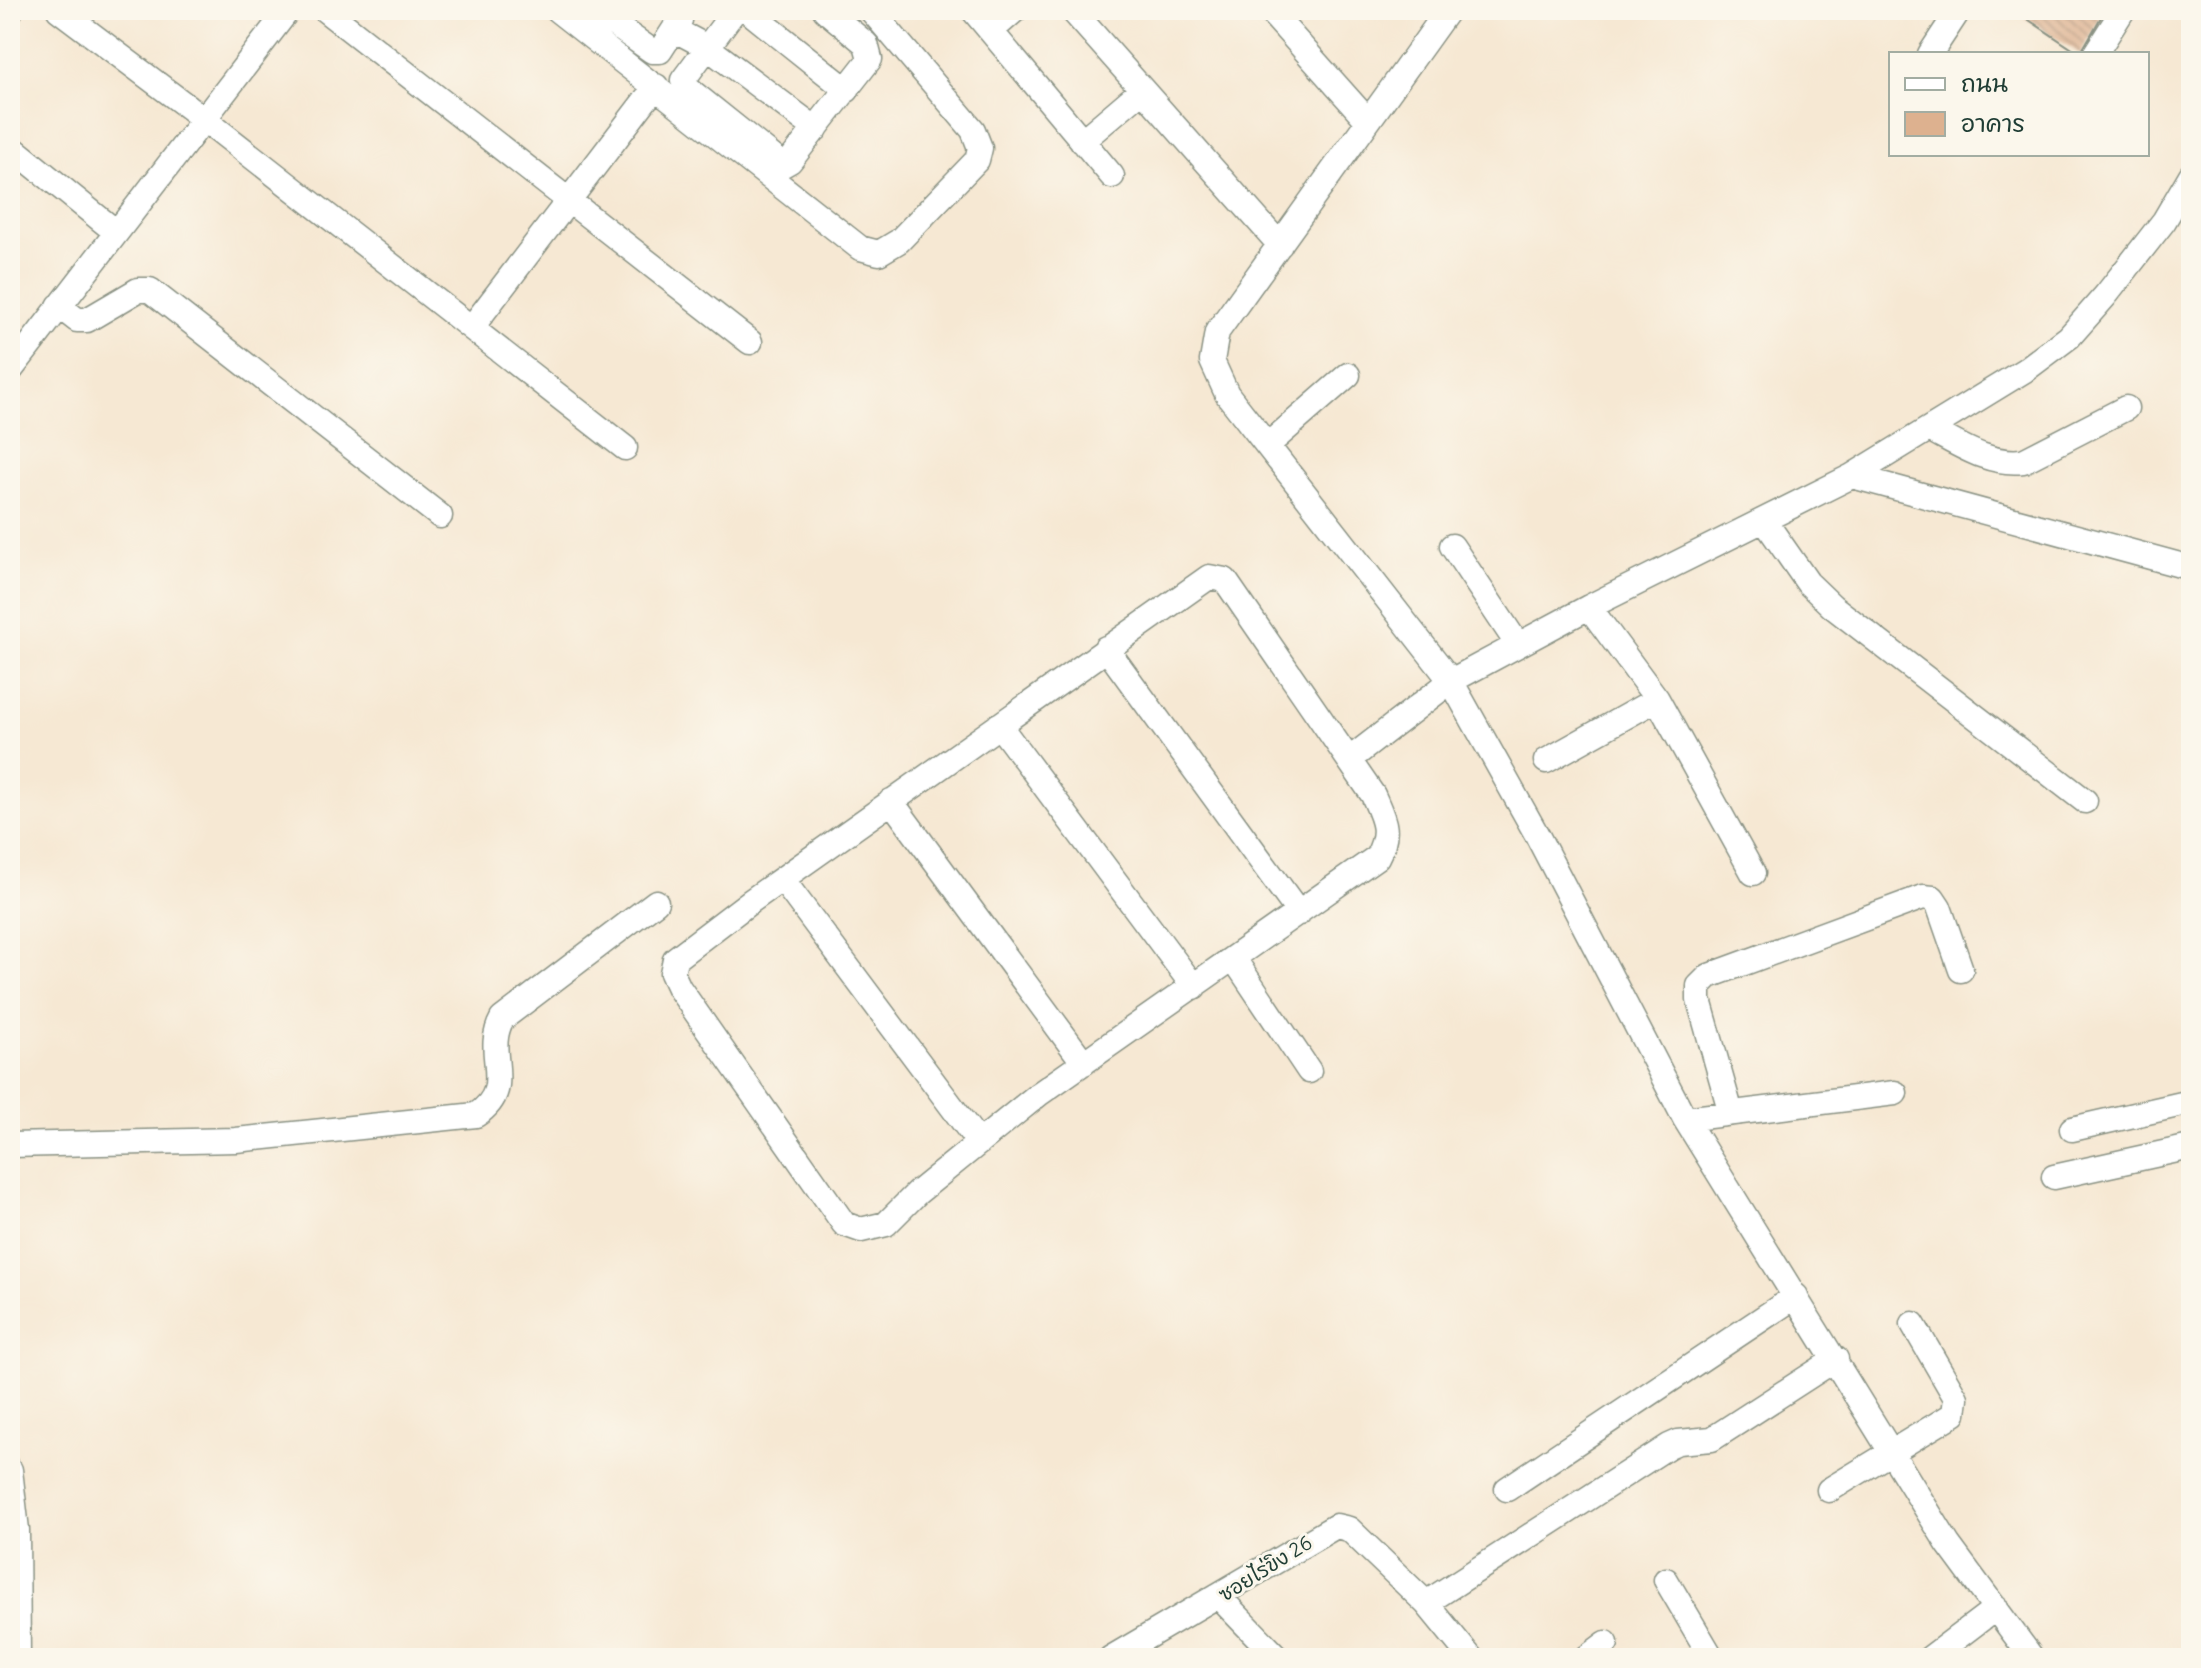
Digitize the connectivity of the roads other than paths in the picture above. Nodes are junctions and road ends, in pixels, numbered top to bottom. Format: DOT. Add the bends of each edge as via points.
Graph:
graph roads {
  1 [pos="59,10"];
  2 [pos="288,10"];
  3 [pos="325,10"];
  4 [pos="557,10"];
  5 [pos="735,10"];
  6 [pos="747,10"];
  7 [pos="825,10"];
  8 [pos="871,10"];
  9 [pos="973,10"];
  10 [pos="1015,10"];
  11 [pos="1072,10"];
  12 [pos="1269,10"];
  13 [pos="1448,10"];
  14 [pos="1959,10"];
  15 [pos="2123,10"];
  16 [pos="591,17"];
  17 [pos="674,20"];
  18 [pos="991,31"];
  19 [pos="707,47"];
  20 [pos="1931,52"];
  21 [pos="2096,52"];
  22 [pos="656,86"];
  23 [pos="847,90"];
  24 [pos="1142,90"];
  25 [pos="204,119"];
  26 [pos="1368,121"];
  27 [pos="816,129"];
  28 [pos="1082,141"];
  29 [pos="10,146"];
  30 [pos="2191,175"];
  31 [pos="1112,176"];
  32 [pos="568,200"];
  33 [pos="2185,201"];
  34 [pos="116,232"];
  35 [pos="1280,245"];
  36 [pos="59,306"];
  37 [pos="472,327"];
  38 [pos="750,342"];
  39 [pos="10,371"];
  40 [pos="1348,375"];
  41 [pos="2126,408"];
  42 [pos="1929,429"];
  43 [pos="1269,444"];
  44 [pos="625,448"];
  45 [pos="1852,476"];
  46 [pos="440,516"];
  47 [pos="1764,520"];
  48 [pos="1452,546"];
  49 [pos="2191,568"];
  50 [pos="1589,607"];
  51 [pos="1518,645"];
  52 [pos="1106,648"];
  53 [pos="1451,681"];
  54 [pos="1657,699"];
  55 [pos="999,725"];
  56 [pos="1350,759"];
  57 [pos="1546,761"];
  58 [pos="891,801"];
  59 [pos="2085,801"];
  60 [pos="1753,873"];
  61 [pos="782,879"];
  62 [pos="656,902"];
  63 [pos="1299,913"];
  64 [pos="1234,959"];
  65 [pos="1961,970"];
  66 [pos="1194,987"];
  67 [pos="1084,1063"];
  68 [pos="1309,1071"];
  69 [pos="1895,1093"];
  70 [pos="2191,1102"];
  71 [pos="1731,1113"];
  72 [pos="1685,1119"];
  73 [pos="2072,1129"];
  74 [pos="979,1143"];
  75 [pos="10,1145"];
  76 [pos="2191,1147"];
  77 [pos="2054,1177"];
  78 [pos="1796,1296"];
  79 [pos="1913,1324"];
  80 [pos="1836,1359"];
  81 [pos="1891,1450"];
  82 [pos="10,1470"];
  83 [pos="1507,1489"];
  84 [pos="1829,1490"];
  85 [pos="14,1528"];
  86 [pos="1666,1580"];
  87 [pos="1219,1597"];
  88 [pos="1426,1603"];
  89 [pos="1996,1608"];
  90 [pos="1606,1643"];
  91 [pos="18,1658"];
  92 [pos="1111,1658"];
  93 [pos="1278,1658"];
  94 [pos="1471,1658"];
  95 [pos="1586,1658"];
  96 [pos="1712,1658"];
  97 [pos="1930,1658"];
  98 [pos="2032,1658"];
  1 -- 25 [label="street"];
  2 -- 25 [label="street"];
  3 -- 32 [label="street"];
  4 -- 16 [label="street"];
  5 -- 19 [label="street"];
  6 -- 23 [label="street"];
  7 -- 23 [label="street" via="871,51"];
  8 -- 22 [label="street" via="973,130 980,148 977,160 909,231 879,253 860,248"];
  9 -- 18 [label="street"];
  10 -- 18 [label="street"];
  11 -- 24 [label="street"];
  12 -- 26 [label="street"];
  13 -- 26 [label="street"];
  14 -- 20 [label="street"];
  15 -- 21 [label="street"];
  16 -- 17 [label="street" via="652,51 666,46"];
  16 -- 22 [label="street"];
  17 -- 19 [label="street"];
  18 -- 28 [label="street"];
  19 -- 27 [label="street"];
  19 -- 27 [label="street" via="683,80 687,88 777,161 790,161"];
  22 -- 32 [label="street"];
  23 -- 27 [label="street"];
  24 -- 28 [label="street"];
  24 -- 35 [label="street"];
  25 -- 34 [label="street"];
  25 -- 37 [label="street"];
  26 -- 35 [label="street"];
  28 -- 31 [label="street"];
  29 -- 34 [label="street"];
  30 -- 33 [label="street"];
  32 -- 37 [label="street"];
  32 -- 38 [label="street"];
  33 -- 42 [label="street" via="2069,337"];
  34 -- 36 [label="street"];
  35 -- 43 [label="street" via="1217,332 1212,361 1227,394"];
  36 -- 39 [label="street"];
  36 -- 46 [label="street" via="77,320 87,320 138,290 150,290"];
  37 -- 44 [label="street"];
  40 -- 43 [label="street"];
  41 -- 42 [label="street" via="2023,461 1984,457"];
  42 -- 45 [label="street"];
  43 -- 53 [label="street"];
  45 -- 47 [label="street"];
  45 -- 49 [label="street"];
  47 -- 50 [label="street"];
  47 -- 59 [label="street" via="1808,583 1832,606"];
  48 -- 51 [label="street"];
  50 -- 51 [label="street"];
  50 -- 54 [label="street"];
  51 -- 53 [label="street"];
  52 -- 55 [label="street"];
  52 -- 56 [label="street" via="1209,577 1225,580"];
  52 -- 63 [label="street"];
  53 -- 56 [label="street"];
  53 -- 72 [label="street"];
  54 -- 57 [label="street"];
  54 -- 60 [label="street"];
  55 -- 58 [label="street"];
  55 -- 66 [label="street"];
  56 -- 63 [label="street" via="1373,795 1387,840 1377,857"];
  58 -- 61 [label="street"];
  58 -- 67 [label="street"];
  61 -- 74 [label="street"];
  61 -- 74 [label="street" via="692,943 675,959 672,973 844,1224 861,1230 886,1224"];
  62 -- 75 [label="street" via="502,1019 494,1034 498,1090 492,1105 476,1115 236,1140"];
  63 -- 64 [label="street"];
  64 -- 66 [label="street"];
  64 -- 68 [label="street"];
  65 -- 71 [label="street" via="1939,907 1933,898 1923,897 1709,976 1699,986 1699,1000"];
  66 -- 67 [label="street"];
  67 -- 74 [label="street"];
  69 -- 71 [label="street"];
  70 -- 73 [label="street"];
  71 -- 72 [label="street"];
  72 -- 78 [label="street"];
  76 -- 77 [label="street"];
  78 -- 80 [label="street"];
  78 -- 83 [label="street"];
  79 -- 81 [label="street" via="1957,1407 1954,1414"];
  80 -- 81 [label="street"];
  80 -- 88 [label="street" via="1712,1439 1669,1446"];
  81 -- 84 [label="street"];
  81 -- 89 [label="street" via="1948,1544"];
  82 -- 85 [label="street"];
  85 -- 91 [label="street"];
  86 -- 96 [label="street"];
  87 -- 88 [label="street, ซอยไร่ขิง 26" via="1336,1526 1349,1529"];
  87 -- 92 [label="street, ซอยไร่ขิง 26"];
  87 -- 93 [label="street"];
  88 -- 94 [label="street, ซอยไร่ขิง 26"];
  89 -- 97 [label="street"];
  89 -- 98 [label="street"];
  90 -- 95 [label="street"];
}
